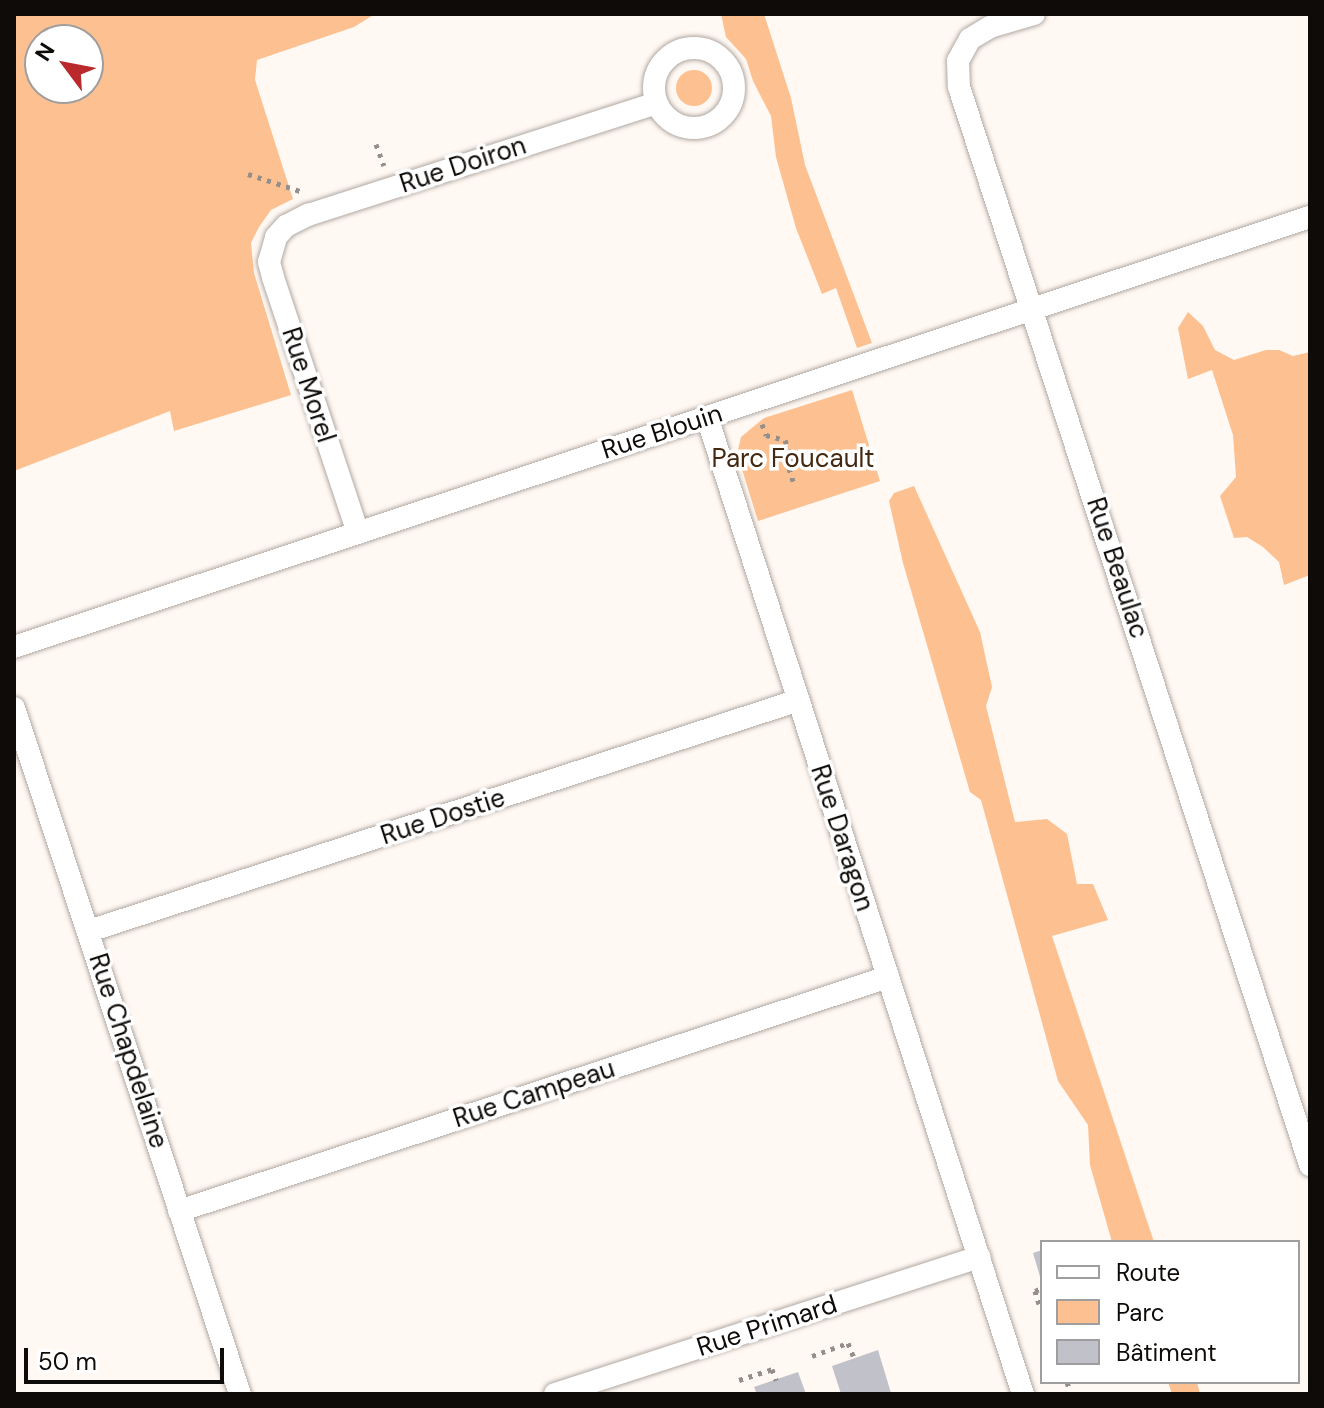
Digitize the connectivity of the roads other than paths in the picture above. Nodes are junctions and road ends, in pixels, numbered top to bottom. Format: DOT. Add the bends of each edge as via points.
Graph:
graph roads {
  1 [pos="1034,14"];
  2 [pos="656,103"];
  3 [pos="1310,217"];
  4 [pos="276,237"];
  5 [pos="1033,310"];
  6 [pos="707,417"];
  7 [pos="358,533"];
  8 [pos="14,647"];
  9 [pos="796,701"];
  10 [pos="14,708"];
  11 [pos="89,931"];
  12 [pos="888,977"];
  13 [pos="1310,1165"];
  14 [pos="179,1211"];
  15 [pos="979,1257"];
  16 [pos="240,1394"];
  17 [pos="555,1394"];
  18 [pos="1023,1394"];
  1 -- 5 [label="street, Rue Beaulac" via="980,32 963,49 957,72"];
  2 -- 4 [label="street, Rue Doiron" via="308,215"];
  3 -- 5 [label="street, Rue Blouin"];
  4 -- 7 [label="street, Rue Morel" via="269,262 273,277"];
  5 -- 6 [label="street, Rue Blouin"];
  5 -- 13 [label="street, Rue Beaulac"];
  6 -- 7 [label="street, Rue Blouin"];
  6 -- 9 [label="street, Rue Daragon"];
  7 -- 8 [label="street, Rue Blouin"];
  9 -- 11 [label="street, Rue Dostie"];
  9 -- 12 [label="street, Rue Daragon"];
  10 -- 11 [label="street, Rue Chapdelaine"];
  11 -- 14 [label="street, Rue Chapdelaine"];
  12 -- 14 [label="street, Rue Campeau"];
  12 -- 15 [label="street, Rue Daragon"];
  14 -- 16 [label="street, Rue Chapdelaine"];
  15 -- 17 [label="street, Rue Primard"];
  15 -- 18 [label="street, Rue Daragon"];
}
